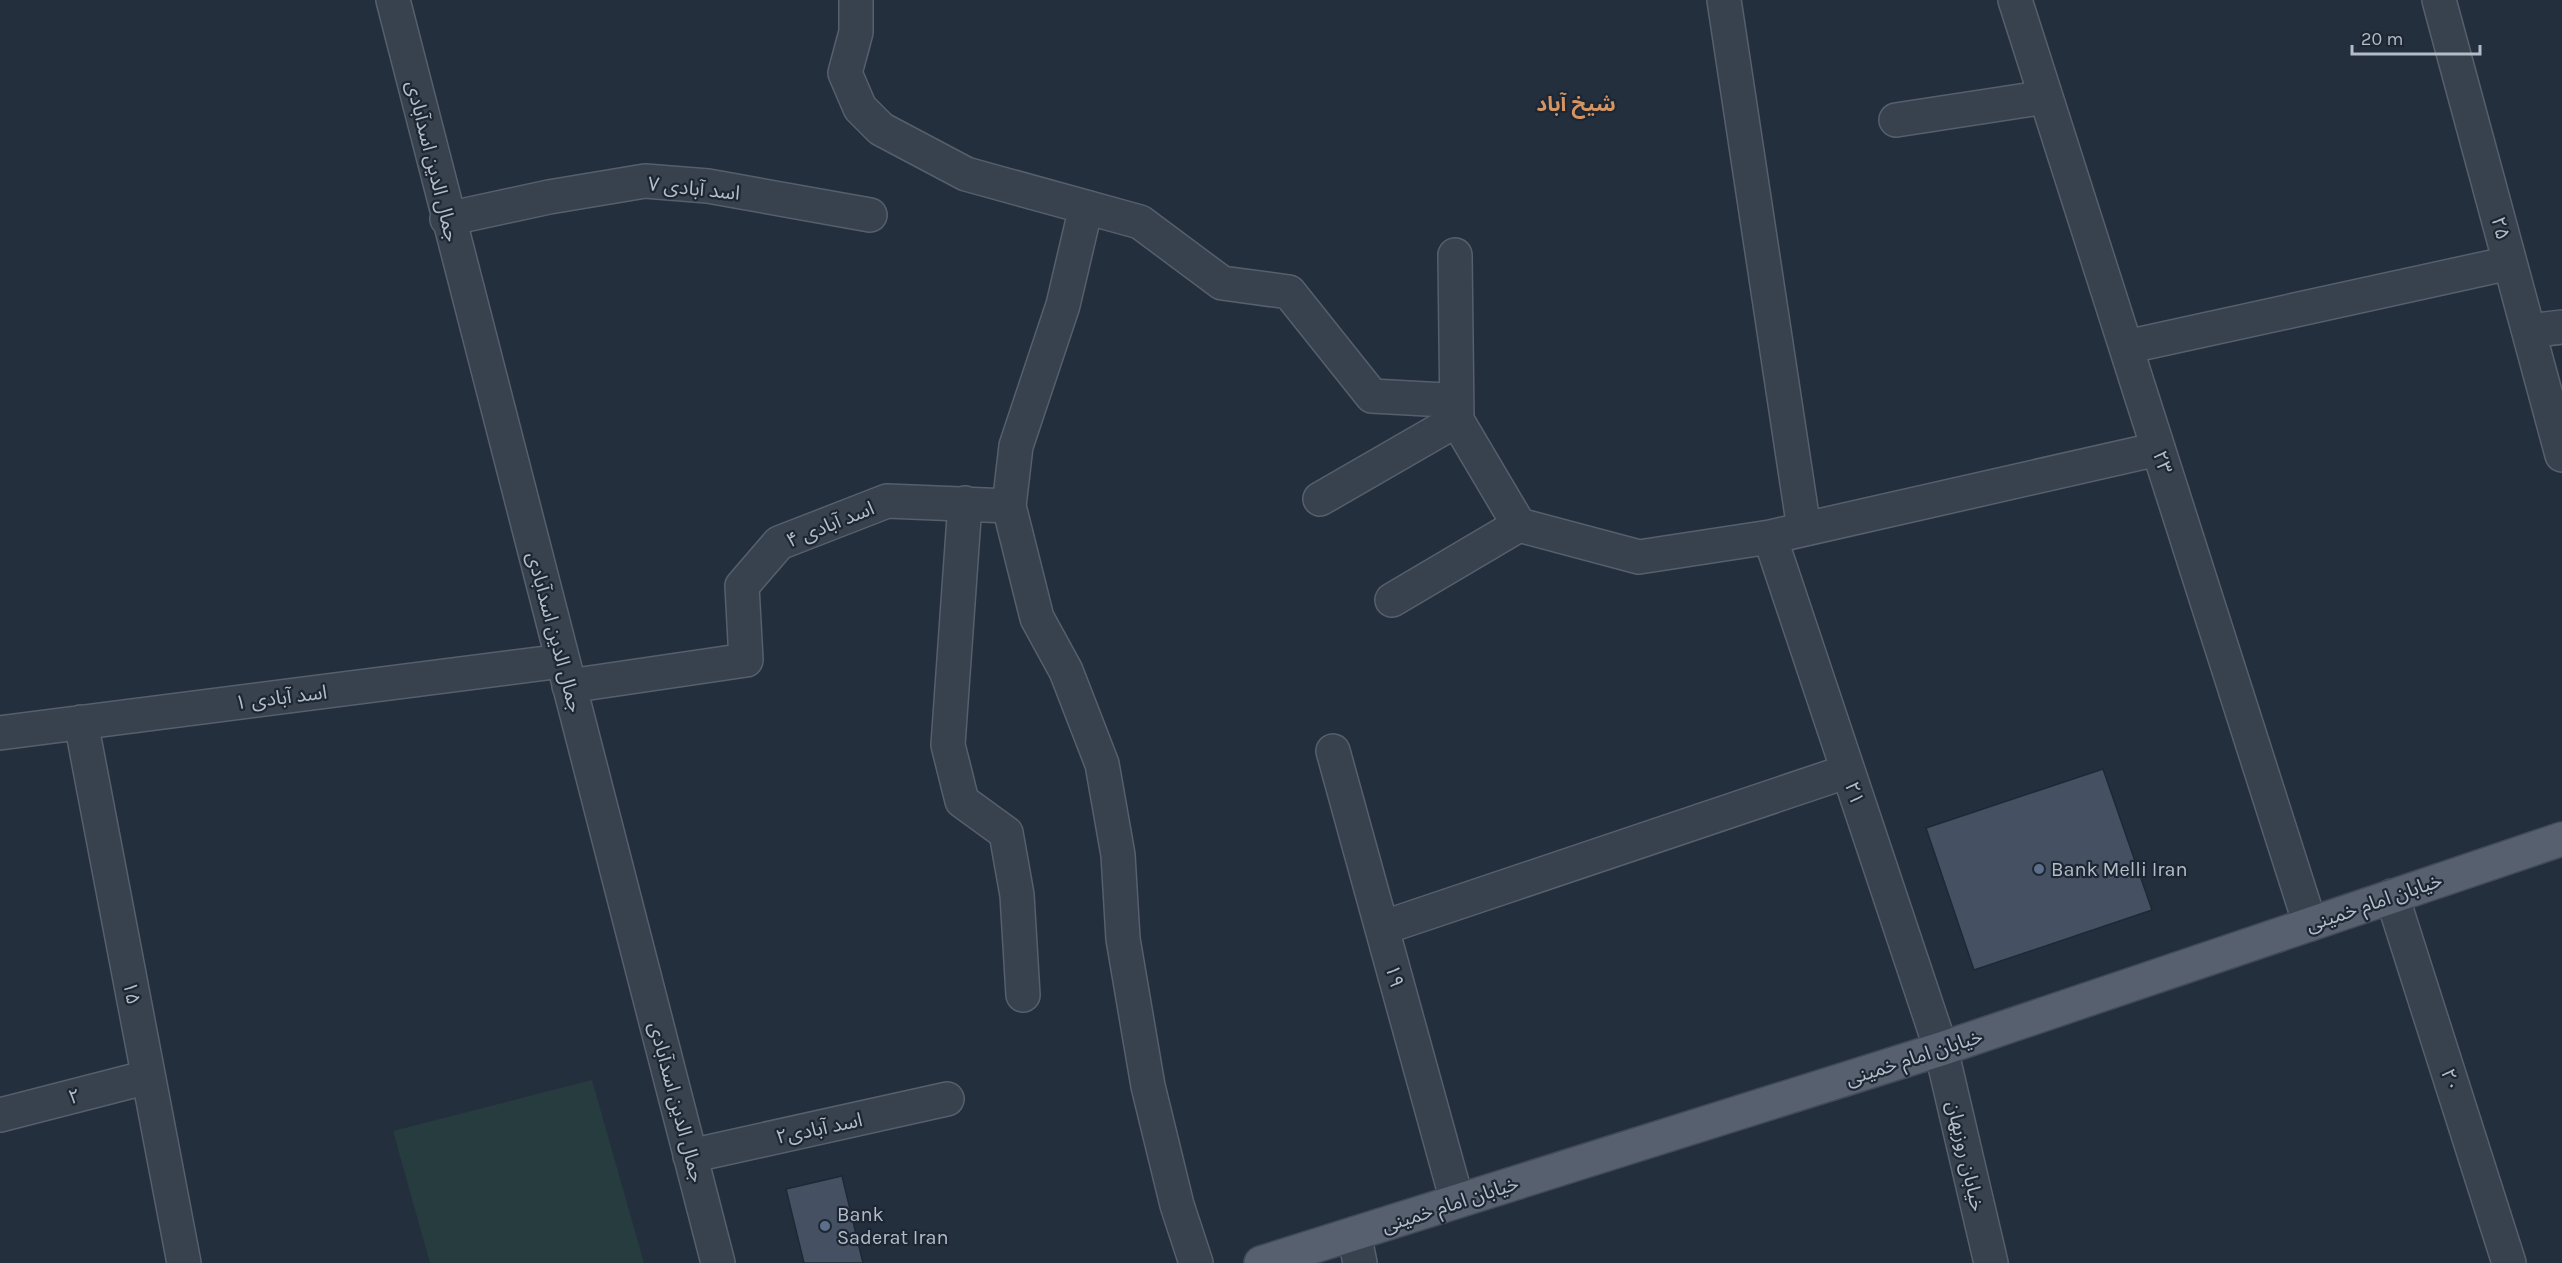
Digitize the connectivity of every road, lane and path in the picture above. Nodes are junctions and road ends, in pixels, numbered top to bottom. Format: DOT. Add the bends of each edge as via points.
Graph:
graph roads {
  1 [pos="393,0"];
  2 [pos="856,0"];
  3 [pos="1724,0"];
  4 [pos="2015,0"];
  5 [pos="2439,0"];
  6 [pos="2046,97"];
  7 [pos="1896,120"];
  8 [pos="1086,207"];
  9 [pos="870,215"];
  10 [pos="447,219"];
  11 [pos="1455,255"];
  12 [pos="2510,263"];
  13 [pos="2562,327"];
  14 [pos="2529,331"];
  15 [pos="2126,346"];
  16 [pos="1457,420"];
  17 [pos="2158,449"];
  18 [pos="2562,455"];
  19 [pos="1320,499"];
  20 [pos="965,503"];
  21 [pos="1009,506"];
  22 [pos="1519,525"];
  23 [pos="1804,529"];
  24 [pos="1770,537"];
  25 [pos="1392,600"];
  26 [pos="566,674"];
  27 [pos="81,722"];
  28 [pos="0,733"];
  29 [pos="1333,751"];
  30 [pos="1848,771"];
  31 [pos="2562,839"];
  32 [pos="2392,896"];
  33 [pos="2310,924"];
  34 [pos="1382,928"];
  35 [pos="1023,995"];
  36 [pos="1941,1049"];
  37 [pos="148,1077"];
  38 [pos="947,1100"];
  39 [pos="0,1115"];
  40 [pos="690,1156"];
  41 [pos="1457,1201"];
  42 [pos="1357,1248"];
  43 [pos="184,1263"];
  44 [pos="718,1263"];
  45 [pos="1196,1263"];
  46 [pos="1261,1263"];
  47 [pos="1991,1263"];
  48 [pos="2509,1263"];
  1 -- 10 [label="street, جمال الدین اسدآبادی"];
  2 -- 8 [label="street" via="856,32 845,73 860,108 881,129 966,174"];
  3 -- 23 [label="street"];
  4 -- 6 [label="street, ۲۳"];
  5 -- 12 [label="street, ۲۵"];
  6 -- 7 [label="street"];
  6 -- 15 [label="street, ۲۳"];
  8 -- 16 [label="street" via="1140,222 1222,284 1289,292 1372,396 1445,400"];
  8 -- 21 [label="street" via="1063,304 1016,446"];
  9 -- 10 [label="street, اسد آبادی ۷" via="708,186 645,181"];
  10 -- 26 [label="street, جمال الدین اسدآبادی"];
  11 -- 16 [label="street"];
  12 -- 14 [label="street, ۲۵"];
  12 -- 15 [label="street"];
  13 -- 14 [label="street"];
  14 -- 18 [label="street, ۲۵"];
  15 -- 17 [label="street, ۲۳"];
  16 -- 19 [label="street"];
  16 -- 22 [label="street"];
  17 -- 23 [label="street"];
  17 -- 33 [label="street, ۲۳"];
  20 -- 21 [label="street, اسد آبادی ۴"];
  20 -- 26 [label="street, اسد آبادی ۴" via="887,501 779,543 742,586 746,660"];
  20 -- 35 [label="street" via="948,745 962,801 1006,833 1017,896"];
  21 -- 45 [label="street" via="1036,618 1066,671 1102,764 1118,855 1123,939 1148,1086 1177,1205"];
  22 -- 24 [label="street" via="1639,557"];
  22 -- 25 [label="street"];
  23 -- 24 [label="street"];
  24 -- 30 [label="street, ۲۱"];
  26 -- 27 [label="street, اسد آبادی ۱"];
  26 -- 40 [label="street, جمال الدین اسدآبادی"];
  27 -- 28 [label="street, اسد آبادی ۱"];
  27 -- 37 [label="street, ۱۵"];
  29 -- 34 [label="street, ۱۹"];
  30 -- 34 [label="street"];
  30 -- 36 [label="street, ۲۱"];
  31 -- 32 [label="main road, خیابان امام خمینی"];
  32 -- 33 [label="main road, خیابان امام خمینی"];
  32 -- 48 [label="street, ۲۰"];
  33 -- 36 [label="main road, خیابان امام خمینی"];
  34 -- 41 [label="street, ۱۹"];
  36 -- 41 [label="main road, خیابان امام خمینی"];
  36 -- 47 [label="street, خیابان روزبهان"];
  37 -- 39 [label="street, ۲"];
  37 -- 43 [label="street, ۱۵"];
  38 -- 40 [label="street, اسد آبادی۲"];
  40 -- 44 [label="street, جمال الدین اسدآبادی"];
  41 -- 42 [label="main road, خیابان امام خمینی"];
  42 -- 46 [label="main road, خیابان امام خمینی"];
}
